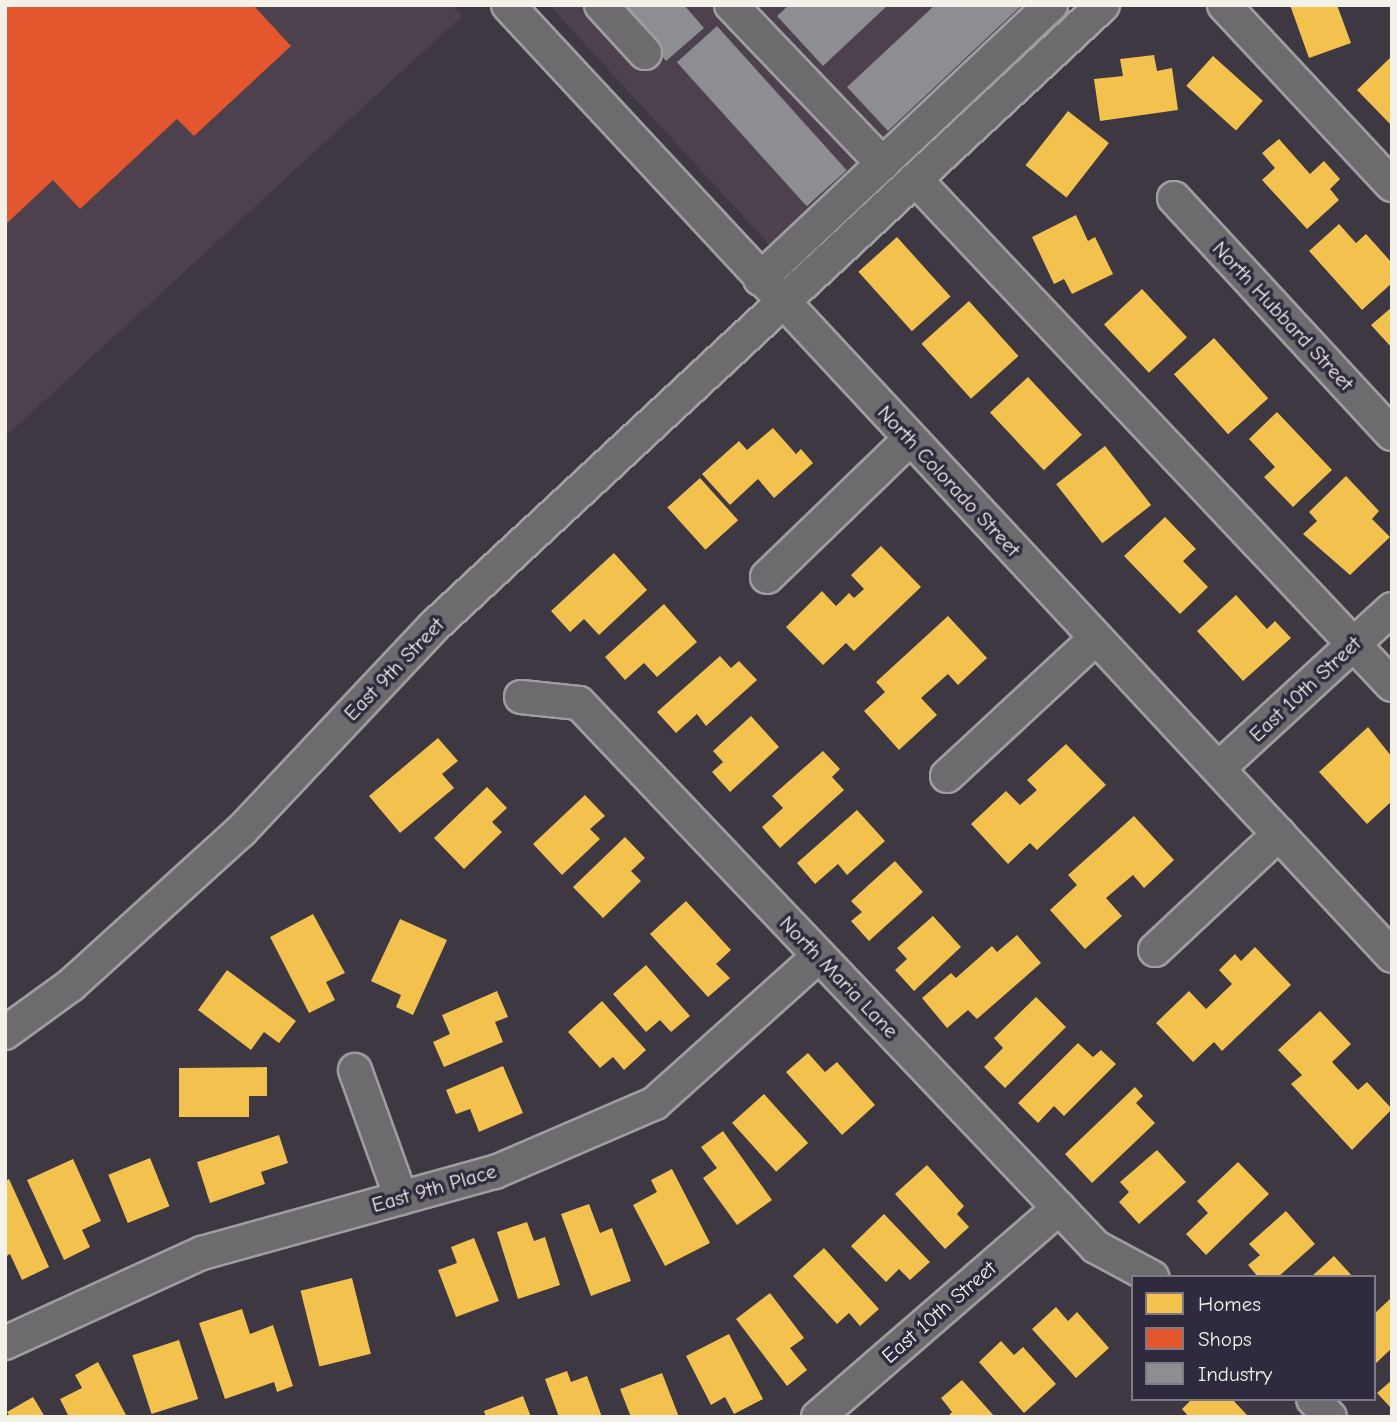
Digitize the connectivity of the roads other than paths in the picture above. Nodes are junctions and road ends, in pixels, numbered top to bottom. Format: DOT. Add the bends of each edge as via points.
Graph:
graph roads {
  1 [pos="601,5"];
  2 [pos="731,5"];
  3 [pos="1051,5"];
  4 [pos="1103,5"];
  5 [pos="1224,5"];
  6 [pos="524,11"];
  7 [pos="645,53"];
  8 [pos="883,163"];
  9 [pos="915,179"];
  10 [pos="1392,186"];
  11 [pos="1174,198"];
  12 [pos="760,279"];
  13 [pos="782,303"];
  14 [pos="1392,434"];
  15 [pos="910,439"];
  16 [pos="767,577"];
  17 [pos="1392,609"];
  18 [pos="1096,638"];
  19 [pos="1353,644"];
  20 [pos="1392,685"];
  21 [pos="521,697"];
  22 [pos="1219,768"];
  23 [pos="947,776"];
  24 [pos="1279,834"];
  25 [pos="1155,950"];
  26 [pos="819,956"];
  27 [pos="1392,956"];
  28 [pos="5,1033"];
  29 [pos="355,1070"];
  30 [pos="401,1198"];
  31 [pos="1059,1208"];
  32 [pos="1148,1275"];
  33 [pos="5,1343"];
  34 [pos="1315,1401"];
  35 [pos="818,1417"];
  36 [pos="1330,1417"];
  1 -- 7 [label="street"];
  2 -- 8 [label="street"];
  3 -- 8 [label="street"];
  4 -- 9 [label="street, East 9th Street"];
  5 -- 10 [label="street"];
  6 -- 12 [label="street, North Colorado Street"];
  8 -- 12 [label="street"];
  9 -- 13 [label="street, East 9th Street"];
  9 -- 19 [label="street"];
  11 -- 14 [label="street, North Hubbard Street"];
  12 -- 13 [label="street, North Colorado Street"];
  13 -- 15 [label="street, North Colorado Street"];
  13 -- 28 [label="street, East 9th Street" via="433,627 241,831 71,985"];
  15 -- 16 [label="street"];
  15 -- 18 [label="street, North Colorado Street"];
  17 -- 19 [label="street, East 10th Street"];
  18 -- 22 [label="street, North Colorado Street"];
  18 -- 23 [label="street"];
  19 -- 20 [label="street"];
  19 -- 22 [label="street, East 10th Street"];
  21 -- 26 [label="street, North Maria Lane" via="579,703"];
  22 -- 24 [label="street, North Colorado Street"];
  24 -- 25 [label="street"];
  24 -- 27 [label="street, North Colorado Street"];
  26 -- 30 [label="street, East 9th Place" via="655,1103 495,1172"];
  26 -- 31 [label="street, North Maria Lane"];
  29 -- 30 [label="street"];
  30 -- 33 [label="street, East 9th Place" via="202,1254"];
  31 -- 32 [label="street, North Maria Lane" via="1096,1247"];
  31 -- 35 [label="street, East 10th Street"];
  34 -- 36 [label="street"];
}
